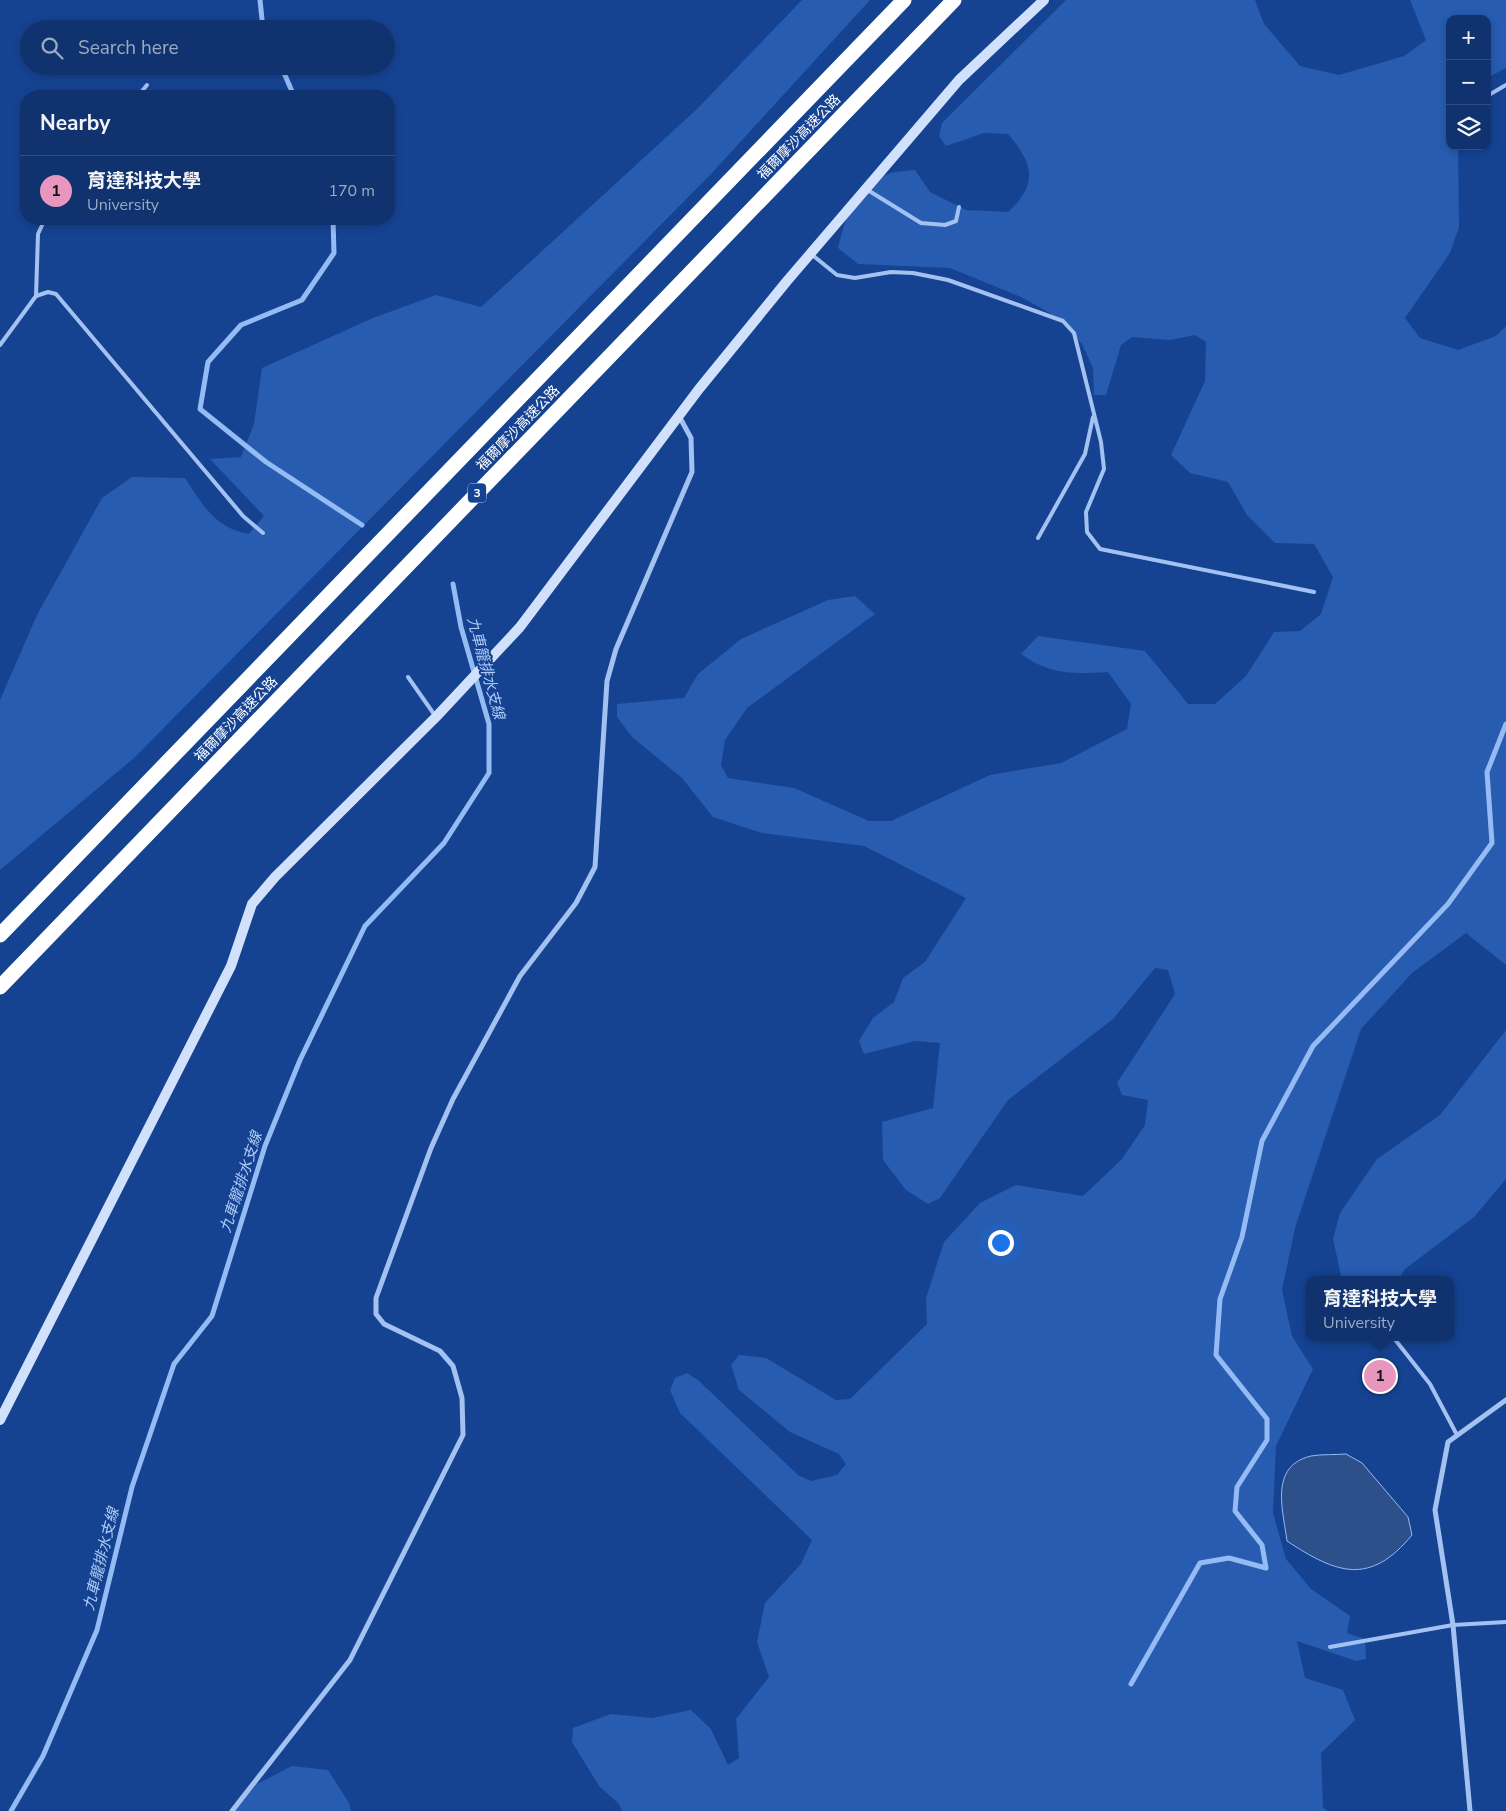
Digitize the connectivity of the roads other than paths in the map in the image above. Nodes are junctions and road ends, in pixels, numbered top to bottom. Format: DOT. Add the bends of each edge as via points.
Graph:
graph roads {
  1 [pos="904,0"];
  2 [pos="954,0"];
  3 [pos="1044,0"];
  4 [pos="146,85"];
  5 [pos="1506,85"];
  6 [pos="142,90"];
  7 [pos="1491,94"];
  8 [pos="866,189"];
  9 [pos="959,207"];
  10 [pos="42,225"];
  11 [pos="810,254"];
  12 [pos="36,296"];
  13 [pos="0,345"];
  14 [pos="1094,414"];
  15 [pos="678,416"];
  16 [pos="263,533"];
  17 [pos="1038,538"];
  18 [pos="1314,592"];
  19 [pos="408,677"];
  20 [pos="436,716"];
  21 [pos="0,935"];
  22 [pos="0,987"];
  23 [pos="1396,1341"];
  24 [pos="1506,1400"];
  25 [pos="0,1420"];
  26 [pos="1457,1435"];
  27 [pos="1506,1622"];
  28 [pos="1453,1625"];
  29 [pos="1330,1647"];
  30 [pos="232,1811"];
  31 [pos="1470,1811"];
  1 -- 21 [label="highway, 福爾摩沙高速公路"];
  2 -- 22 [label="highway, 福爾摩沙高速公路 / 3"];
  3 -- 8 [label="street" via="959,80"];
  4 -- 6 [label="lane"];
  5 -- 7 [label="lane"];
  8 -- 9 [label="lane" via="922,223 945,225 956,221"];
  8 -- 11 [label="street"];
  10 -- 12 [label="lane" via="38,234"];
  11 -- 14 [label="lane" via="837,275 855,278 898,272 939,279 1063,321 1074,333"];
  11 -- 15 [label="street"];
  12 -- 13 [label="lane"];
  12 -- 16 [label="lane" via="48,292 56,294 243,516"];
  14 -- 17 [label="lane" via="1085,454"];
  14 -- 18 [label="lane" via="1104,470 1086,512 1087,532 1100,549"];
  15 -- 20 [label="street" via="520,627"];
  15 -- 30 [label="street" via="691,438 692,472 616,649 607,681 595,867 576,903 520,976 453,1099 431,1148 376,1298 376,1314 384,1324 440,1351 453,1366 462,1398 463,1435 350,1660"];
  19 -- 20 [label="lane"];
  20 -- 25 [label="street" via="252,904 232,966"];
  23 -- 26 [label="lane" via="1430,1384"];
  24 -- 26 [label="street"];
  26 -- 28 [label="street" via="1448,1442 1435,1510"];
  27 -- 28 [label="lane"];
  28 -- 29 [label="lane"];
  28 -- 31 [label="street"];
}
